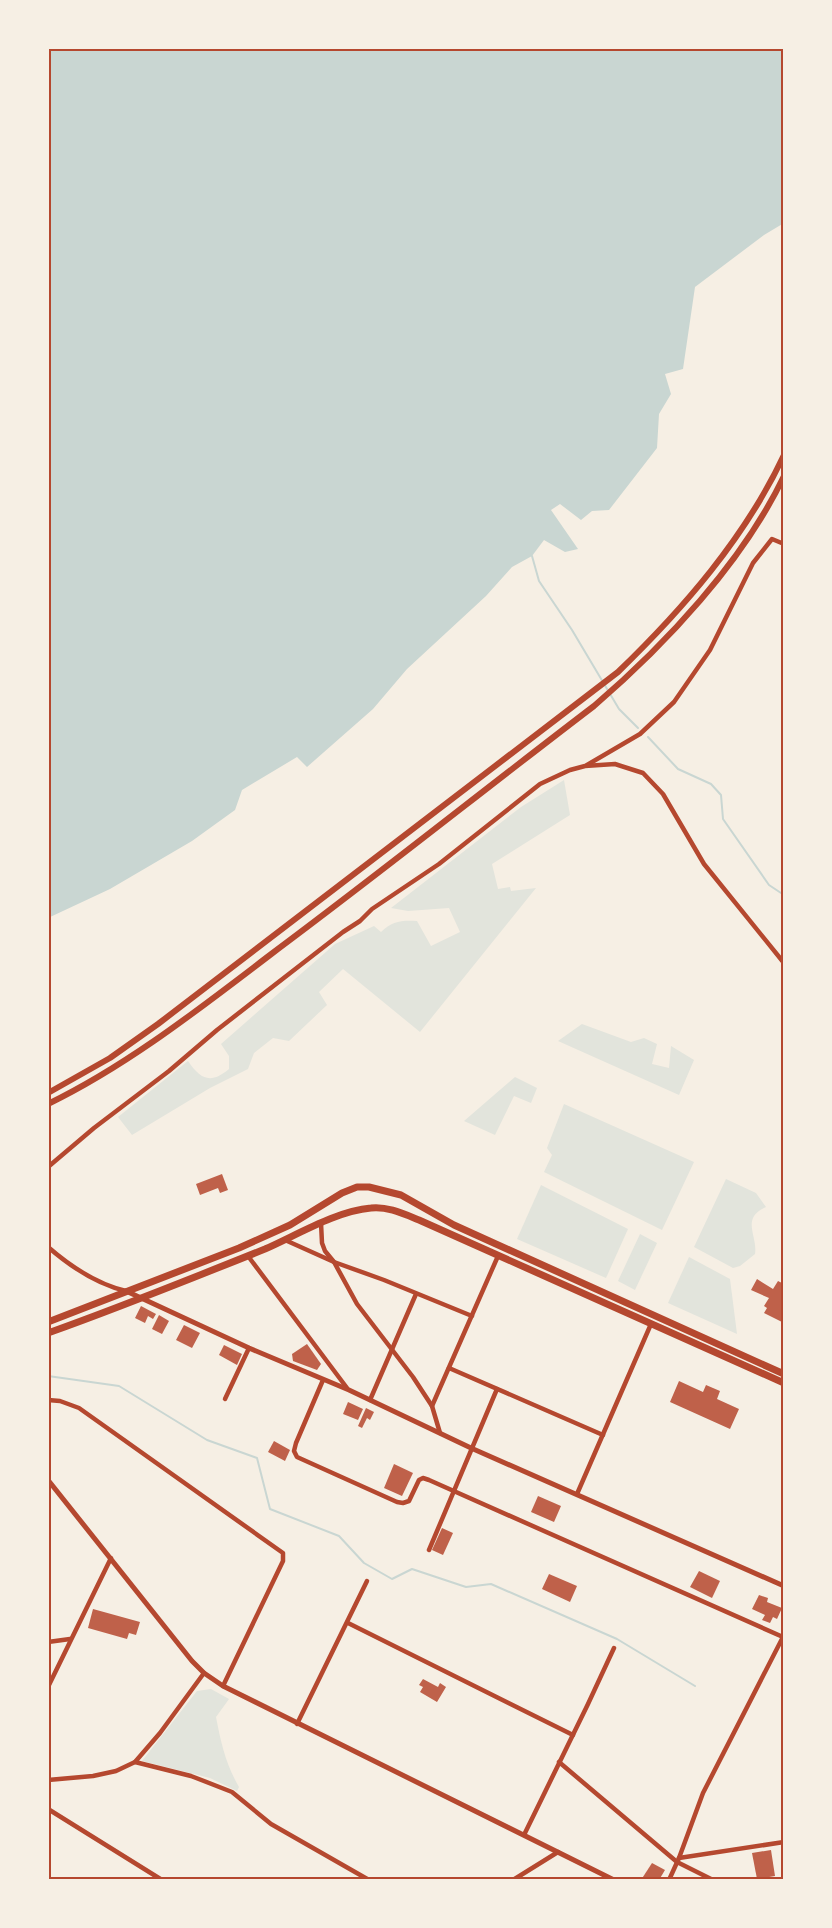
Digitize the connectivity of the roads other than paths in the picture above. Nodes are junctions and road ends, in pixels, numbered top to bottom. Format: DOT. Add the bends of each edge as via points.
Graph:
graph roads {
  1 [pos="784,455"];
  2 [pos="784,476"];
  3 [pos="784,544"];
  4 [pos="585,766"];
  5 [pos="784,963"];
  6 [pos="48,1093"];
  7 [pos="48,1104"];
  8 [pos="48,1167"];
  9 [pos="321,1223"];
  10 [pos="285,1240"];
  11 [pos="48,1247"];
  12 [pos="248,1256"];
  13 [pos="498,1256"];
  14 [pos="334,1262"];
  15 [pos="126,1291"];
  16 [pos="416,1294"];
  17 [pos="144,1298"];
  18 [pos="472,1316"];
  19 [pos="655,1316"];
  20 [pos="48,1322"];
  21 [pos="651,1324"];
  22 [pos="48,1333"];
  23 [pos="249,1348"];
  24 [pos="392,1349"];
  25 [pos="449,1368"];
  26 [pos="784,1374"];
  27 [pos="323,1380"];
  28 [pos="784,1383"];
  29 [pos="497,1389"];
  30 [pos="349,1390"];
  31 [pos="225,1399"];
  32 [pos="48,1400"];
  33 [pos="370,1400"];
  34 [pos="432,1406"];
  35 [pos="440,1433"];
  36 [pos="603,1435"];
  37 [pos="471,1448"];
  38 [pos="48,1480"];
  39 [pos="454,1491"];
  40 [pos="577,1494"];
  41 [pos="429,1550"];
  42 [pos="111,1558"];
  43 [pos="367,1581"];
  44 [pos="784,1587"];
  45 [pos="348,1623"];
  46 [pos="783,1636"];
  47 [pos="70,1639"];
  48 [pos="48,1642"];
  49 [pos="614,1648"];
  50 [pos="204,1673"];
  51 [pos="223,1686"];
  52 [pos="48,1687"];
  53 [pos="297,1724"];
  54 [pos="573,1735"];
  55 [pos="135,1761"];
  56 [pos="559,1762"];
  57 [pos="48,1780"];
  58 [pos="48,1809"];
  59 [pos="524,1835"];
  60 [pos="784,1842"];
  61 [pos="558,1852"];
  62 [pos="678,1860"];
  63 [pos="162,1880"];
  64 [pos="369,1880"];
  65 [pos="513,1880"];
  66 [pos="614,1880"];
  67 [pos="669,1880"];
  68 [pos="713,1880"];
  1 -- 6 [label="main road" via="738,537 644,647 592,694 158,1024 110,1058"];
  2 -- 7 [label="main road" via="745,542 700,601 634,672 322,917 162,1036 116,1067"];
  3 -- 4 [label="street" via="772,539 758,555 710,650 674,702 640,734"];
  4 -- 5 [label="street" via="615,764 643,773 663,794 704,864"];
  4 -- 8 [label="street" via="540,784 439,864 372,909"];
  9 -- 10 [label="main road"];
  9 -- 13 [label="main road" via="371,1208 388,1209"];
  9 -- 14 [label="street" via="322,1243"];
  10 -- 12 [label="main road"];
  10 -- 14 [label="street"];
  11 -- 15 [label="street" via="84,1274 108,1287"];
  12 -- 17 [label="main road"];
  12 -- 30 [label="street"];
  13 -- 18 [label="street"];
  13 -- 21 [label="main road"];
  14 -- 16 [label="street"];
  14 -- 24 [label="street" via="357,1304"];
  15 -- 17 [label="street"];
  15 -- 19 [label="main road" via="274,1233 342,1194 357,1187 369,1187 401,1195 454,1225"];
  15 -- 20 [label="main road"];
  16 -- 18 [label="street"];
  16 -- 24 [label="street"];
  17 -- 22 [label="main road"];
  17 -- 23 [label="street"];
  18 -- 25 [label="street"];
  19 -- 21 [label="street"];
  19 -- 26 [label="main road"];
  21 -- 28 [label="main road"];
  21 -- 36 [label="street"];
  23 -- 27 [label="street"];
  23 -- 31 [label="street"];
  24 -- 33 [label="street"];
  24 -- 34 [label="street"];
  25 -- 29 [label="street"];
  25 -- 34 [label="street"];
  27 -- 30 [label="street"];
  27 -- 39 [label="street" via="296,1443 297,1457 397,1502 409,1501 421,1479"];
  29 -- 36 [label="street"];
  29 -- 37 [label="street"];
  30 -- 33 [label="street"];
  32 -- 51 [label="street" via="79,1408 283,1553 283,1562"];
  33 -- 35 [label="street"];
  34 -- 35 [label="street"];
  35 -- 37 [label="street"];
  36 -- 40 [label="street"];
  37 -- 39 [label="street"];
  37 -- 40 [label="street"];
  38 -- 42 [label="street"];
  39 -- 41 [label="street"];
  39 -- 46 [label="street"];
  40 -- 44 [label="street"];
  42 -- 47 [label="street"];
  42 -- 50 [label="street"];
  43 -- 45 [label="street"];
  45 -- 53 [label="street"];
  45 -- 54 [label="street"];
  46 -- 62 [label="street" via="704,1793"];
  47 -- 48 [label="street"];
  47 -- 52 [label="street"];
  49 -- 54 [label="street"];
  50 -- 51 [label="street"];
  50 -- 55 [label="street"];
  51 -- 53 [label="street"];
  53 -- 59 [label="street"];
  54 -- 56 [label="street"];
  55 -- 57 [label="street" via="116,1771"];
  55 -- 64 [label="street" via="232,1792 277,1827"];
  56 -- 59 [label="street"];
  56 -- 62 [label="street"];
  58 -- 63 [label="street"];
  59 -- 61 [label="street"];
  60 -- 62 [label="street"];
  61 -- 65 [label="street"];
  61 -- 66 [label="street"];
  62 -- 67 [label="street"];
  62 -- 68 [label="street"];
}
